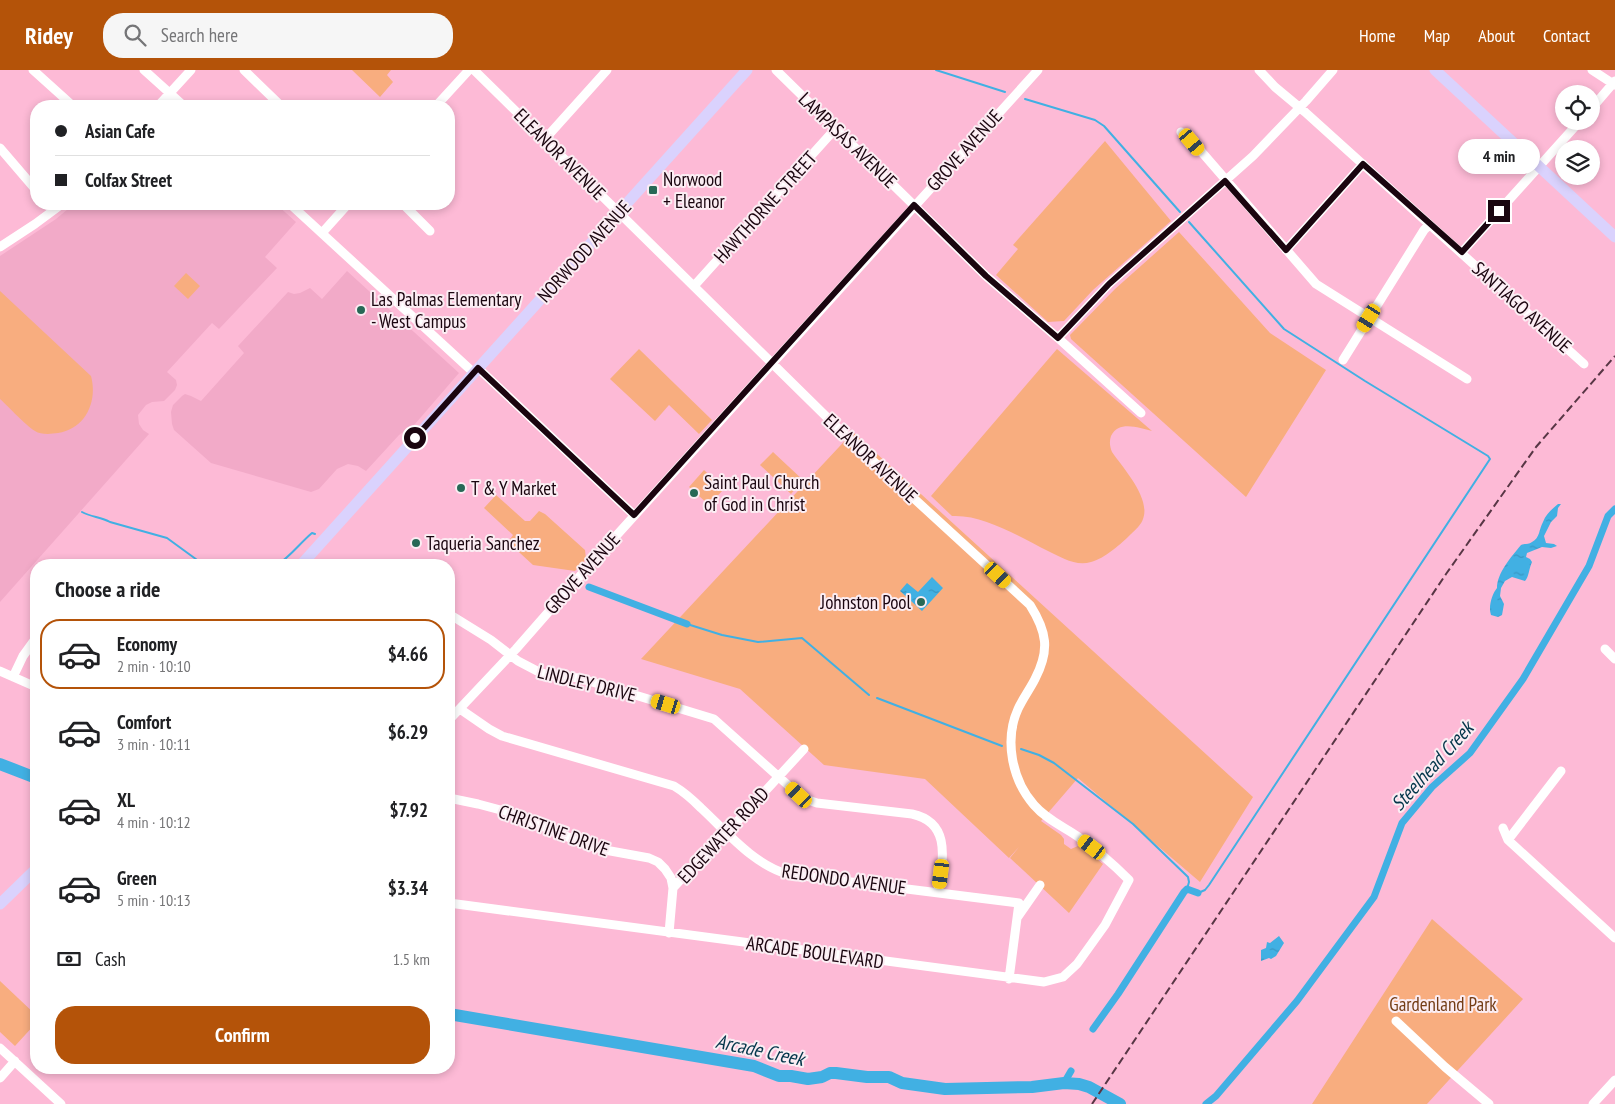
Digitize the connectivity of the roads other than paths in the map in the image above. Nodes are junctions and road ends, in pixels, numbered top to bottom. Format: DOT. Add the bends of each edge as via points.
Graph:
graph roads {
  1 [pos="33,70"];
  2 [pos="144,70"];
  3 [pos="191,70"];
  4 [pos="244,70"];
  5 [pos="469,70"];
  6 [pos="474,70"];
  7 [pos="607,70"];
  8 [pos="746,70"];
  9 [pos="776,70"];
  10 [pos="1038,70"];
  11 [pos="1259,70"];
  12 [pos="1333,70"];
  13 [pos="1435,70"];
  14 [pos="1592,70"];
  15 [pos="1614,83"];
  16 [pos="170,93"];
  17 [pos="1600,99"];
  18 [pos="66,100"];
  19 [pos="164,100"];
  20 [pos="178,100"];
  21 [pos="275,100"];
  22 [pos="442,100"];
  23 [pos="1300,107"];
  24 [pos="836,128"];
  25 [pos="1572,130"];
  26 [pos="1181,132"];
  27 [pos="545,139"];
  28 [pos="0,148"];
  29 [pos="1363,164"];
  30 [pos="1539,167"];
  31 [pos="1225,181"];
  32 [pos="30,183"];
  33 [pos="914,205"];
  34 [pos="46,210"];
  35 [pos="297,210"];
  36 [pos="343,210"];
  37 [pos="408,210"];
  38 [pos="619,212"];
  39 [pos="1430,225"];
  40 [pos="430,231"];
  41 [pos="322,233"];
  42 [pos="1615,237"];
  43 [pos="0,247"];
  44 [pos="1286,250"];
  45 [pos="1462,252"];
  46 [pos="694,286"];
  47 [pos="1369,318"];
  48 [pos="1058,338"];
  49 [pos="1343,360"];
  50 [pos="772,363"];
  51 [pos="1584,364"];
  52 [pos="476,370"];
  53 [pos="1467,379"];
  54 [pos="1141,413"];
  55 [pos="634,515"];
  56 [pos="306,559"];
  57 [pos="455,618"];
  58 [pos="30,646"];
  59 [pos="1605,649"];
  60 [pos="511,655"];
  61 [pos="1615,659"];
  62 [pos="0,671"];
  63 [pos="13,677"];
  64 [pos="30,684"];
  65 [pos="460,709"];
  66 [pos="455,714"];
  67 [pos="804,749"];
  68 [pos="1561,771"];
  69 [pos="779,776"];
  70 [pos="455,799"];
  71 [pos="1503,828"];
  72 [pos="728,832"];
  73 [pos="1508,840"];
  74 [pos="30,875"];
  75 [pos="1129,880"];
  76 [pos="1040,885"];
  77 [pos="673,888"];
  78 [pos="938,893"];
  79 [pos="0,904"];
  80 [pos="455,904"];
  81 [pos="1017,918"];
  82 [pos="669,933"];
  83 [pos="1615,938"];
  84 [pos="1009,979"];
  85 [pos="1396,1021"];
  86 [pos="0,1048"];
  87 [pos="15,1061"];
  88 [pos="0,1078"];
  89 [pos="1615,1080"];
  90 [pos="61,1104"];
  91 [pos="1489,1104"];
  92 [pos="1593,1104"];
  1 -- 18 [label="street"];
  2 -- 16 [label="street"];
  3 -- 16 [label="street"];
  4 -- 21 [label="street"];
  5 -- 22 [label="street"];
  6 -- 27 [label="street, ELEANOR AVENUE"];
  7 -- 27 [label="street"];
  8 -- 38 [label="main road, NORWOOD AVENUE"];
  9 -- 24 [label="street, LAMPASAS AVENUE"];
  10 -- 33 [label="street, GROVE AVENUE"];
  11 -- 23 [label="street, SANTIAGO AVENUE"];
  12 -- 23 [label="street"];
  13 -- 30 [label="main road"];
  14 -- 15 [label="street"];
  15 -- 17 [label="street"];
  16 -- 19 [label="street"];
  16 -- 20 [label="street"];
  23 -- 29 [label="street, SANTIAGO AVENUE"];
  23 -- 31 [label="street"];
  24 -- 33 [label="street, LAMPASAS AVENUE"];
  24 -- 46 [label="street, HAWTHORNE STREET"];
  25 -- 30 [label="street"];
  26 -- 31 [label="street"];
  27 -- 38 [label="street, ELEANOR AVENUE"];
  28 -- 32 [label="street"];
  29 -- 39 [label="street, SANTIAGO AVENUE"];
  29 -- 44 [label="street"];
  30 -- 42 [label="main road"];
  30 -- 45 [label="street"];
  31 -- 44 [label="street"];
  31 -- 48 [label="street" via="1109,284"];
  33 -- 48 [label="street, LAMPASAS AVENUE" via="986,276"];
  33 -- 50 [label="street, GROVE AVENUE"];
  34 -- 43 [label="street"];
  35 -- 41 [label="street"];
  36 -- 41 [label="street"];
  37 -- 40 [label="street"];
  38 -- 46 [label="street, ELEANOR AVENUE"];
  38 -- 52 [label="main road, NORWOOD AVENUE"];
  39 -- 45 [label="street, SANTIAGO AVENUE"];
  39 -- 47 [label="street"];
  41 -- 52 [label="street"];
  44 -- 47 [label="street" via="1316,284"];
  45 -- 51 [label="street, SANTIAGO AVENUE"];
  46 -- 50 [label="street, ELEANOR AVENUE"];
  47 -- 49 [label="street"];
  47 -- 53 [label="street"];
  48 -- 54 [label="street, LAMPASAS AVENUE"];
  50 -- 55 [label="street, GROVE AVENUE"];
  50 -- 75 [label="street, ELEANOR AVENUE" via="1030,604 1041,621 1045,640 1043,660 1018,709 1012,729 1014,769 1034,805 1101,854"];
  52 -- 55 [label="street"];
  52 -- 56 [label="main road, NORWOOD AVENUE"];
  55 -- 60 [label="street, GROVE AVENUE"];
  57 -- 60 [label="street, LINDLEY DRIVE"];
  58 -- 63 [label="street"];
  59 -- 61 [label="street"];
  60 -- 65 [label="street, GROVE AVENUE"];
  60 -- 69 [label="street, LINDLEY DRIVE" via="539,672 579,678 710,717"];
  62 -- 63 [label="street"];
  63 -- 64 [label="street"];
  65 -- 66 [label="street, GROVE AVENUE"];
  65 -- 72 [label="street, REDONDO AVENUE" via="502,736 674,786"];
  67 -- 69 [label="street, EDGEWATER ROAD"];
  68 -- 73 [label="street"];
  69 -- 72 [label="street, EDGEWATER ROAD"];
  69 -- 78 [label="street, LINDLEY DRIVE" via="799,795 813,802 912,814 926,820 937,830 943,845"];
  70 -- 77 [label="street, CHRISTINE DRIVE" via="508,812 588,845 658,862 665,869"];
  71 -- 73 [label="street"];
  72 -- 77 [label="street, EDGEWATER ROAD"];
  72 -- 78 [label="street, REDONDO AVENUE" via="760,862 787,874"];
  73 -- 83 [label="street"];
  74 -- 79 [label="main road"];
  75 -- 84 [label="street, ARCADE BOULEVARD" via="1105,925 1070,972 1044,982"];
  76 -- 81 [label="street"];
  77 -- 82 [label="street, EDGEWATER ROAD"];
  78 -- 81 [label="street, REDONDO AVENUE" via="1019,903"];
  80 -- 82 [label="street, ARCADE BOULEVARD"];
  81 -- 84 [label="street"];
  82 -- 84 [label="street, ARCADE BOULEVARD"];
  85 -- 91 [label="street"];
  86 -- 87 [label="street"];
  87 -- 88 [label="street"];
  87 -- 90 [label="street"];
  89 -- 92 [label="street"];
}
